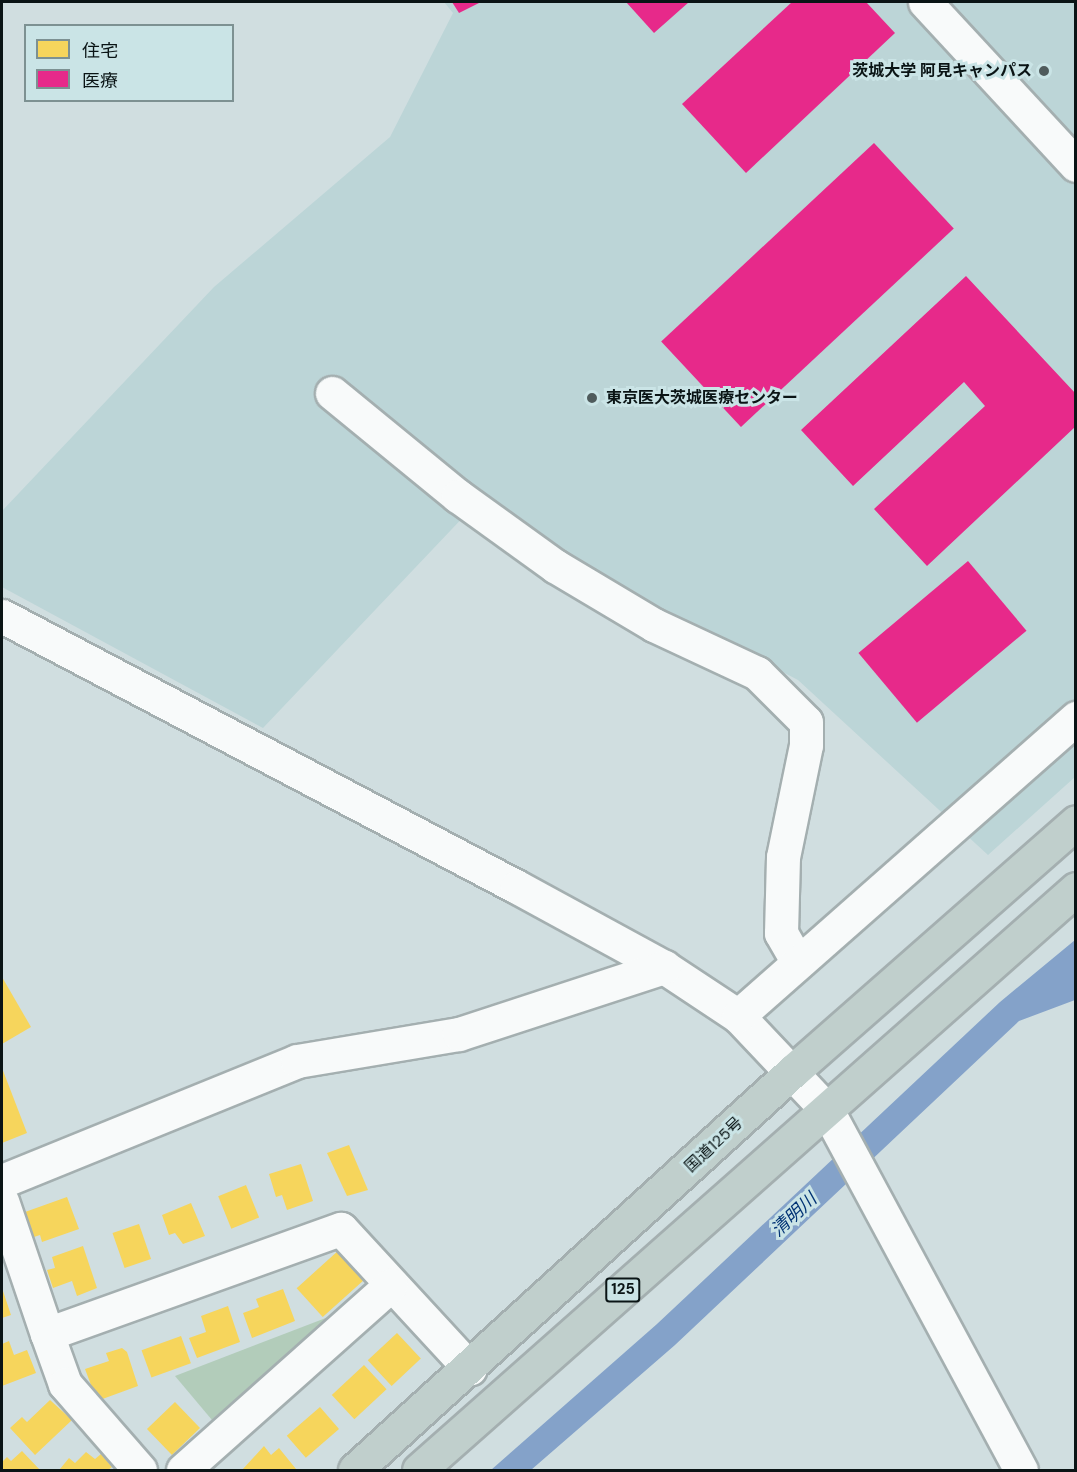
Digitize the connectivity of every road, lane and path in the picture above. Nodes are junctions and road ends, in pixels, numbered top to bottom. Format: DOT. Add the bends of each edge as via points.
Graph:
graph roads {
  1 [pos="925,2"];
  2 [pos="1076,165"];
  3 [pos="332,393"];
  4 [pos="2,616"];
  5 [pos="1076,718"];
  6 [pos="1076,822"];
  7 [pos="1076,889"];
  8 [pos="798,963"];
  9 [pos="664,967"];
  10 [pos="738,1016"];
  11 [pos="793,1071"];
  12 [pos="827,1110"];
  13 [pos="2,1181"];
  14 [pos="2,1201"];
  15 [pos="391,1285"];
  16 [pos="47,1334"];
  17 [pos="470,1369"];
  18 [pos="140,1470"];
  19 [pos="183,1470"];
  20 [pos="355,1470"];
  21 [pos="419,1470"];
  22 [pos="1021,1470"];
  1 -- 2 [label="street"];
  3 -- 8 [label="street" via="458,496 555,566 654,625 757,673 806,722 806,746 783,857 780,933"];
  4 -- 9 [label="street"];
  5 -- 8 [label="street"];
  6 -- 11 [label="highway, 国道125号 / 125"];
  7 -- 12 [label="highway, 125"];
  8 -- 10 [label="street"];
  9 -- 10 [label="street"];
  9 -- 13 [label="street" via="459,1034 297,1061"];
  10 -- 11 [label="street"];
  11 -- 12 [label="street"];
  11 -- 17 [label="highway, 国道125号 / 125"];
  12 -- 21 [label="highway, 125"];
  12 -- 22 [label="street"];
  14 -- 16 [label="street"];
  15 -- 16 [label="street" via="341,1229"];
  15 -- 17 [label="street"];
  15 -- 19 [label="street"];
  16 -- 18 [label="street" via="65,1383"];
  17 -- 20 [label="highway, 国道125号 / 125"];
}
